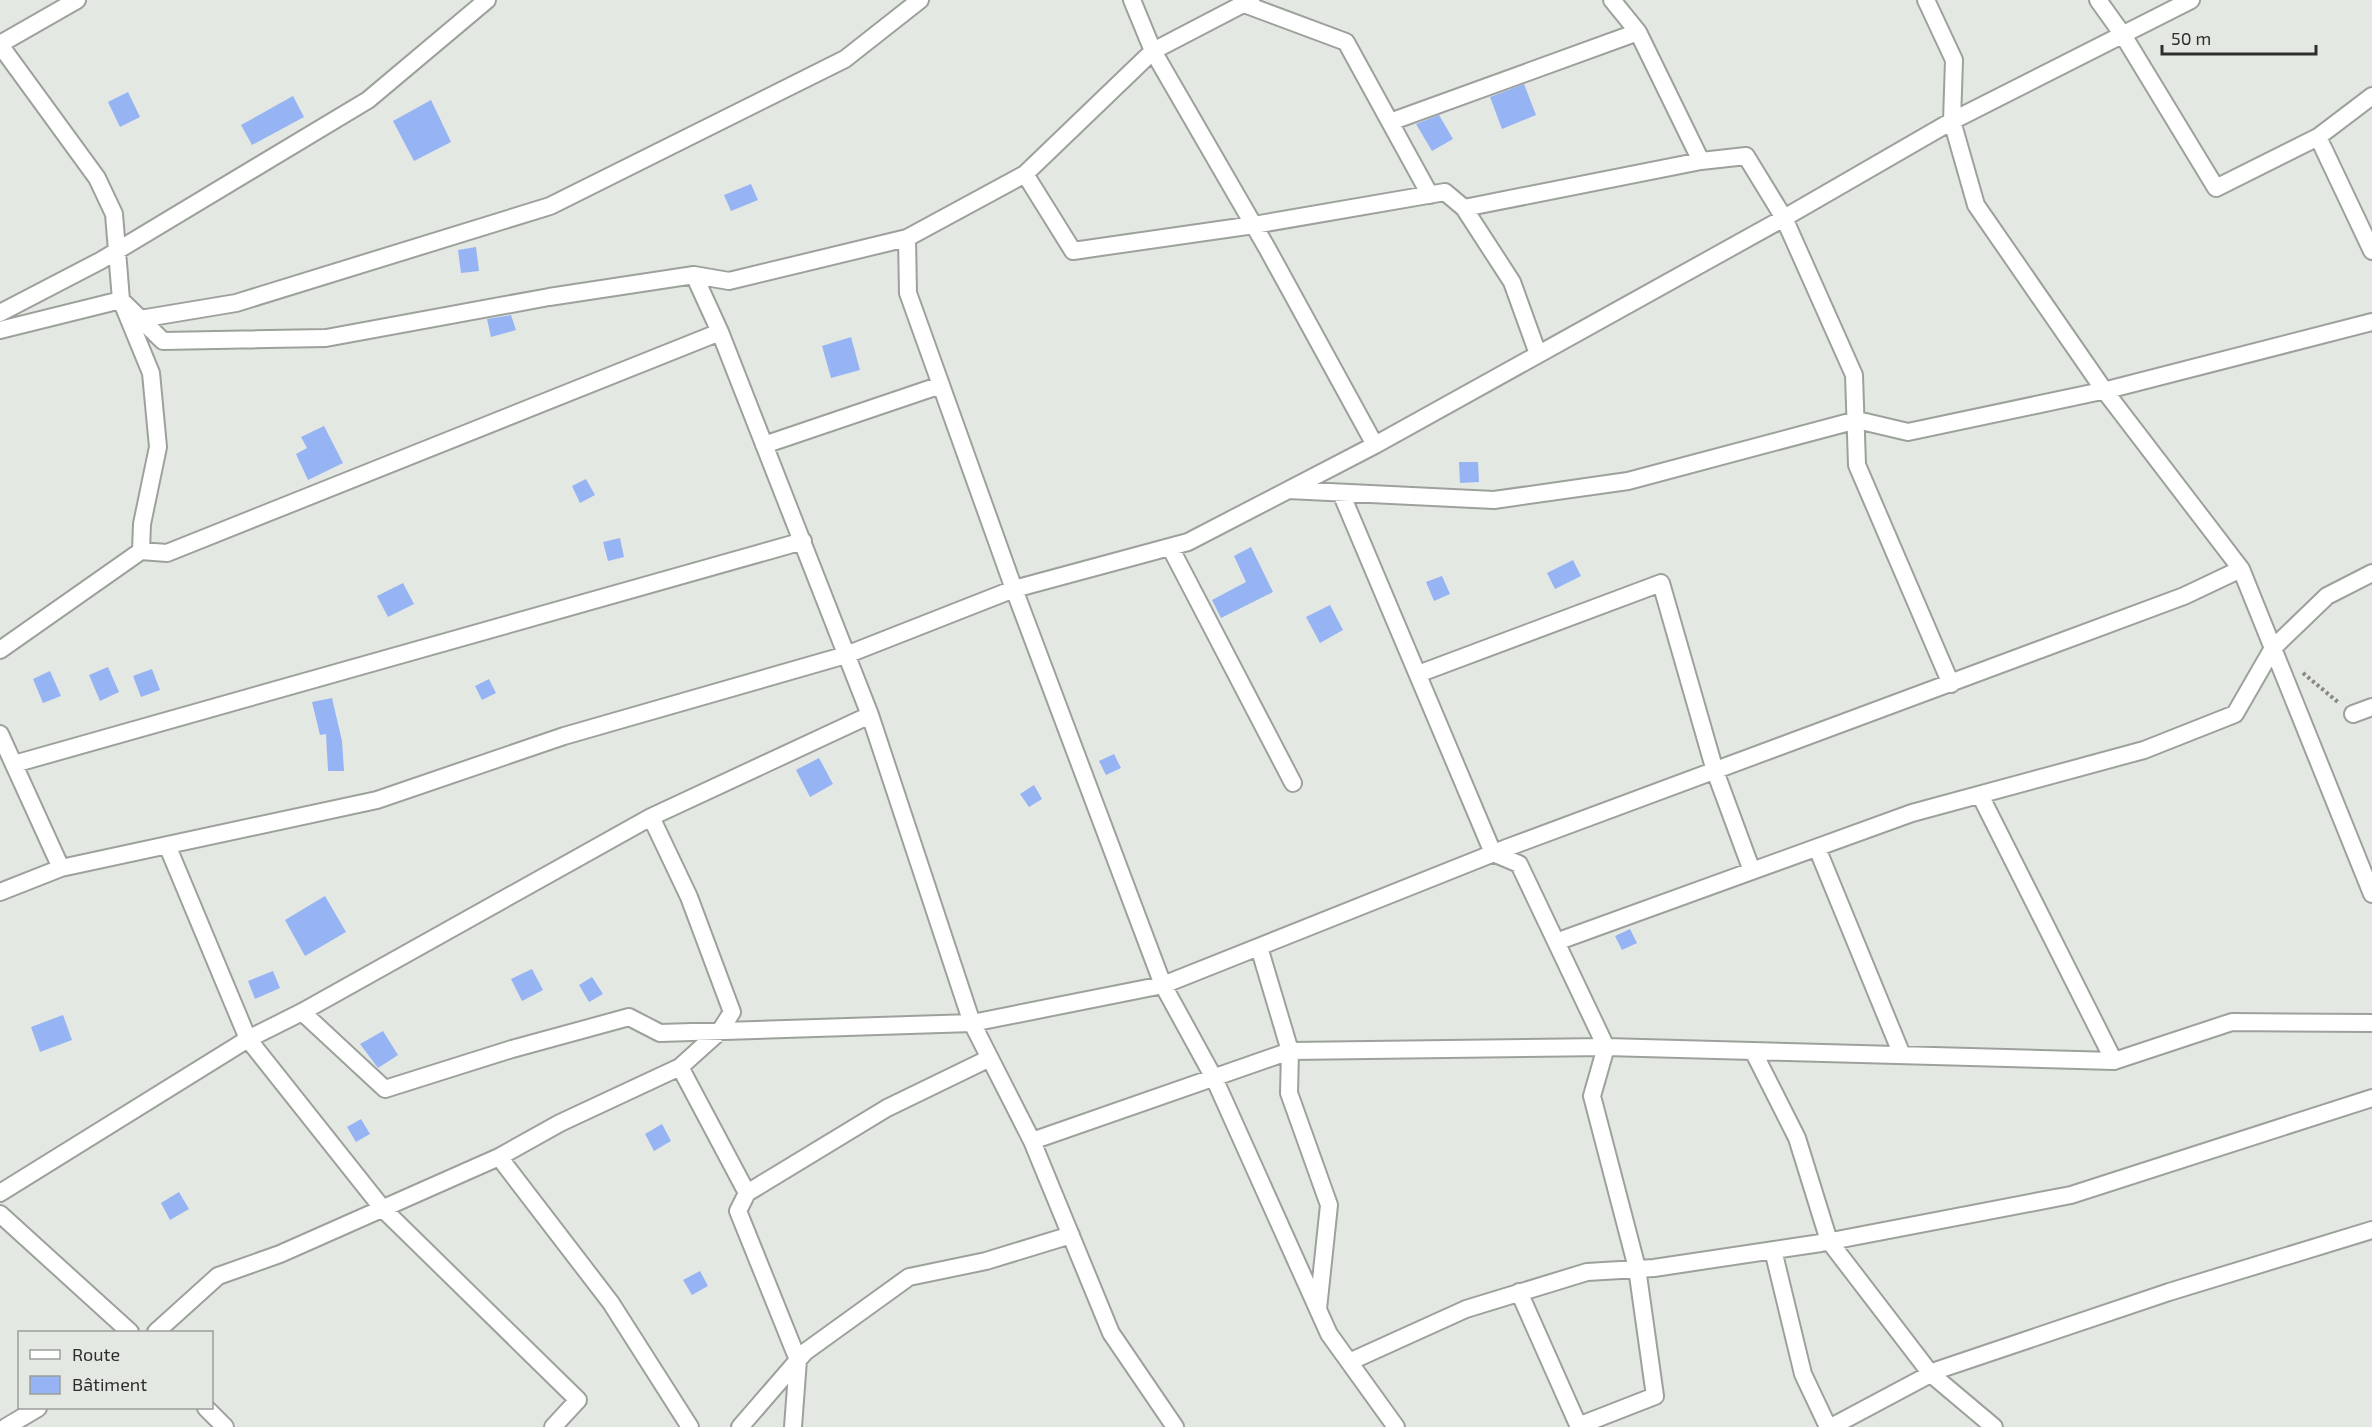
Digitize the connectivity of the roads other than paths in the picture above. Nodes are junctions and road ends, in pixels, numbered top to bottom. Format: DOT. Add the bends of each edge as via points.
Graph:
graph roads {
  1 [pos="77,0"];
  2 [pos="487,0"];
  3 [pos="921,0"];
  4 [pos="1132,0"];
  5 [pos="1612,0"];
  6 [pos="1926,0"];
  7 [pos="2098,0"];
  8 [pos="2192,0"];
  9 [pos="1248,2"];
  10 [pos="1638,32"];
  11 [pos="2123,35"];
  12 [pos="0,44"];
  13 [pos="1153,51"];
  14 [pos="2372,96"];
  15 [pos="1952,121"];
  16 [pos="1390,122"];
  17 [pos="2318,137"];
  18 [pos="1701,161"];
  19 [pos="1025,174"];
  20 [pos="1430,195"];
  21 [pos="1464,208"];
  22 [pos="1784,218"];
  23 [pos="1254,225"];
  24 [pos="907,238"];
  25 [pos="2372,250"];
  26 [pos="117,251"];
  27 [pos="694,275"];
  28 [pos="121,300"];
  29 [pos="0,313"];
  30 [pos="140,319"];
  31 [pos="2372,322"];
  32 [pos="0,330"];
  33 [pos="720,332"];
  34 [pos="1538,354"];
  35 [pos="941,385"];
  36 [pos="2104,390"];
  37 [pos="1857,420"];
  38 [pos="764,445"];
  39 [pos="1374,445"];
  40 [pos="1287,490"];
  41 [pos="1341,493"];
  42 [pos="803,541"];
  43 [pos="1170,547"];
  44 [pos="141,551"];
  45 [pos="2241,569"];
  46 [pos="2372,573"];
  47 [pos="1014,589"];
  48 [pos="2273,648"];
  49 [pos="0,650"];
  50 [pos="846,655"];
  51 [pos="1418,674"];
  52 [pos="1951,684"];
  53 [pos="2372,707"];
  54 [pos="2352,714"];
  55 [pos="870,715"];
  56 [pos="0,734"];
  57 [pos="14,764"];
  58 [pos="1715,771"];
  59 [pos="1293,783"];
  60 [pos="1980,795"];
  61 [pos="651,817"];
  62 [pos="167,845"];
  63 [pos="1817,848"];
  64 [pos="1493,853"];
  65 [pos="61,868"];
  66 [pos="1752,871"];
  67 [pos="0,892"];
  68 [pos="2372,894"];
  69 [pos="1556,942"];
  70 [pos="1259,947"];
  71 [pos="1163,985"];
  72 [pos="302,1012"];
  73 [pos="972,1023"];
  74 [pos="2372,1023"];
  75 [pos="720,1031"];
  76 [pos="248,1039"];
  77 [pos="1606,1047"];
  78 [pos="1290,1051"];
  79 [pos="1753,1051"];
  80 [pos="1902,1055"];
  81 [pos="990,1058"];
  82 [pos="2114,1061"];
  83 [pos="680,1067"];
  84 [pos="1214,1078"];
  85 [pos="2372,1098"];
  86 [pos="1032,1141"];
  87 [pos="500,1157"];
  88 [pos="0,1193"];
  89 [pos="747,1193"];
  90 [pos="383,1209"];
  91 [pos="0,1214"];
  92 [pos="2372,1230"];
  93 [pos="1071,1235"];
  94 [pos="1829,1241"];
  95 [pos="1773,1250"];
  96 [pos="1637,1268"];
  97 [pos="1519,1293"];
  98 [pos="1318,1309"];
  99 [pos="129,1331"];
  100 [pos="157,1331"];
  101 [pos="798,1360"];
  102 [pos="1349,1362"];
  103 [pos="1930,1374"];
  104 [pos="35,1409"];
  105 [pos="208,1409"];
  106 [pos="1578,1426"];
  107 [pos="6,1427"];
  108 [pos="225,1427"];
  109 [pos="553,1427"];
  110 [pos="690,1427"];
  111 [pos="740,1427"];
  112 [pos="793,1427"];
  113 [pos="1175,1427"];
  114 [pos="1395,1427"];
  115 [pos="1830,1427"];
  116 [pos="1994,1427"];
  1 -- 12 [label="street"];
  2 -- 26 [label="street" via="368,100"];
  3 -- 30 [label="street" via="845,58 550,206 236,303"];
  4 -- 13 [label="street"];
  5 -- 10 [label="street"];
  6 -- 15 [label="street" via="1954,60"];
  7 -- 11 [label="street"];
  8 -- 11 [label="street"];
  9 -- 13 [label="street"];
  9 -- 16 [label="street" via="1346,42"];
  10 -- 16 [label="street"];
  10 -- 18 [label="street"];
  11 -- 15 [label="street"];
  11 -- 17 [label="street" via="2216,188"];
  12 -- 26 [label="street" via="97,178 114,214"];
  13 -- 19 [label="street"];
  13 -- 23 [label="street"];
  14 -- 17 [label="street"];
  15 -- 22 [label="street"];
  15 -- 36 [label="street" via="1976,205"];
  16 -- 20 [label="street"];
  17 -- 25 [label="street"];
  18 -- 21 [label="street"];
  18 -- 22 [label="street" via="1746,156"];
  19 -- 23 [label="street" via="1073,251"];
  19 -- 24 [label="street"];
  20 -- 21 [label="street" via="1445,192"];
  20 -- 23 [label="street"];
  21 -- 34 [label="street" via="1512,282"];
  22 -- 34 [label="street"];
  22 -- 37 [label="street" via="1854,375"];
  23 -- 39 [label="street"];
  24 -- 27 [label="street" via="729,281"];
  24 -- 35 [label="street" via="908,293"];
  26 -- 28 [label="street"];
  26 -- 29 [label="street"];
  27 -- 30 [label="street" via="326,338 163,341"];
  27 -- 33 [label="street"];
  28 -- 30 [label="street"];
  28 -- 32 [label="street"];
  28 -- 44 [label="street" via="151,373 158,447 142,524"];
  31 -- 36 [label="street"];
  33 -- 38 [label="street"];
  33 -- 44 [label="street" via="166,553"];
  34 -- 39 [label="street"];
  35 -- 38 [label="street"];
  35 -- 47 [label="street"];
  36 -- 37 [label="street" via="1908,432"];
  36 -- 45 [label="street"];
  37 -- 41 [label="street" via="1628,481 1505,499"];
  37 -- 52 [label="street" via="1857,465"];
  38 -- 42 [label="street"];
  39 -- 40 [label="street"];
  40 -- 41 [label="street"];
  40 -- 43 [label="street" via="1188,542"];
  41 -- 51 [label="street"];
  42 -- 50 [label="street"];
  42 -- 57 [label="street"];
  43 -- 47 [label="street"];
  43 -- 59 [label="street"];
  44 -- 49 [label="street"];
  45 -- 48 [label="street"];
  45 -- 52 [label="street" via="2184,596"];
  46 -- 48 [label="street" via="2327,596"];
  47 -- 50 [label="street"];
  47 -- 71 [label="street"];
  48 -- 60 [label="street" via="2235,714 2144,750"];
  48 -- 68 [label="street"];
  50 -- 55 [label="street"];
  50 -- 62 [label="street" via="564,736 377,800"];
  51 -- 58 [label="street" via="1662,583"];
  51 -- 64 [label="street"];
  52 -- 58 [label="street"];
  53 -- 54 [label="street"];
  55 -- 61 [label="street"];
  55 -- 73 [label="street"];
  56 -- 57 [label="street"];
  57 -- 65 [label="street"];
  58 -- 64 [label="street"];
  58 -- 66 [label="street"];
  60 -- 63 [label="street" via="1912,813"];
  60 -- 82 [label="street"];
  61 -- 72 [label="street"];
  61 -- 75 [label="street" via="689,897 732,1012"];
  62 -- 65 [label="street"];
  62 -- 76 [label="street"];
  63 -- 66 [label="street"];
  63 -- 80 [label="street"];
  64 -- 69 [label="street" via="1519,864"];
  64 -- 70 [label="street"];
  65 -- 67 [label="street"];
  66 -- 69 [label="street"];
  69 -- 77 [label="street"];
  70 -- 71 [label="street"];
  70 -- 78 [label="street"];
  71 -- 73 [label="street"];
  71 -- 84 [label="street"];
  72 -- 75 [label="street" via="385,1089 629,1017 660,1033"];
  72 -- 76 [label="street"];
  73 -- 75 [label="street"];
  73 -- 81 [label="street"];
  74 -- 82 [label="street" via="2232,1022"];
  75 -- 83 [label="street"];
  76 -- 88 [label="street"];
  76 -- 90 [label="street"];
  77 -- 78 [label="street"];
  77 -- 79 [label="street"];
  77 -- 96 [label="street" via="1592,1096"];
  78 -- 84 [label="street"];
  78 -- 98 [label="street" via="1289,1093 1329,1205"];
  79 -- 80 [label="street"];
  79 -- 94 [label="street" via="1797,1138"];
  80 -- 82 [label="street"];
  81 -- 86 [label="street"];
  81 -- 89 [label="street" via="887,1108"];
  83 -- 87 [label="street" via="560,1122"];
  83 -- 89 [label="street"];
  84 -- 86 [label="street"];
  84 -- 98 [label="street"];
  85 -- 94 [label="street" via="2071,1195"];
  86 -- 93 [label="street"];
  87 -- 90 [label="street"];
  87 -- 110 [label="street" via="611,1303"];
  89 -- 101 [label="street" via="738,1210"];
  90 -- 100 [label="street" via="218,1276"];
  90 -- 109 [label="street" via="578,1400"];
  91 -- 99 [label="street"];
  92 -- 103 [label="street" via="2169,1292"];
  93 -- 101 [label="street" via="986,1262 909,1277"];
  93 -- 113 [label="street" via="1111,1333"];
  94 -- 95 [label="street"];
  94 -- 103 [label="street"];
  95 -- 96 [label="street"];
  95 -- 115 [label="street" via="1803,1374"];
  96 -- 97 [label="street" via="1587,1272"];
  96 -- 106 [label="street" via="1655,1396"];
  97 -- 102 [label="street" via="1466,1309"];
  97 -- 106 [label="street"];
  98 -- 102 [label="street" via="1329,1334"];
  101 -- 111 [label="street"];
  101 -- 112 [label="street"];
  102 -- 114 [label="street"];
  103 -- 115 [label="street"];
  103 -- 116 [label="street"];
  104 -- 107 [label="street"];
  105 -- 108 [label="street"];
}
